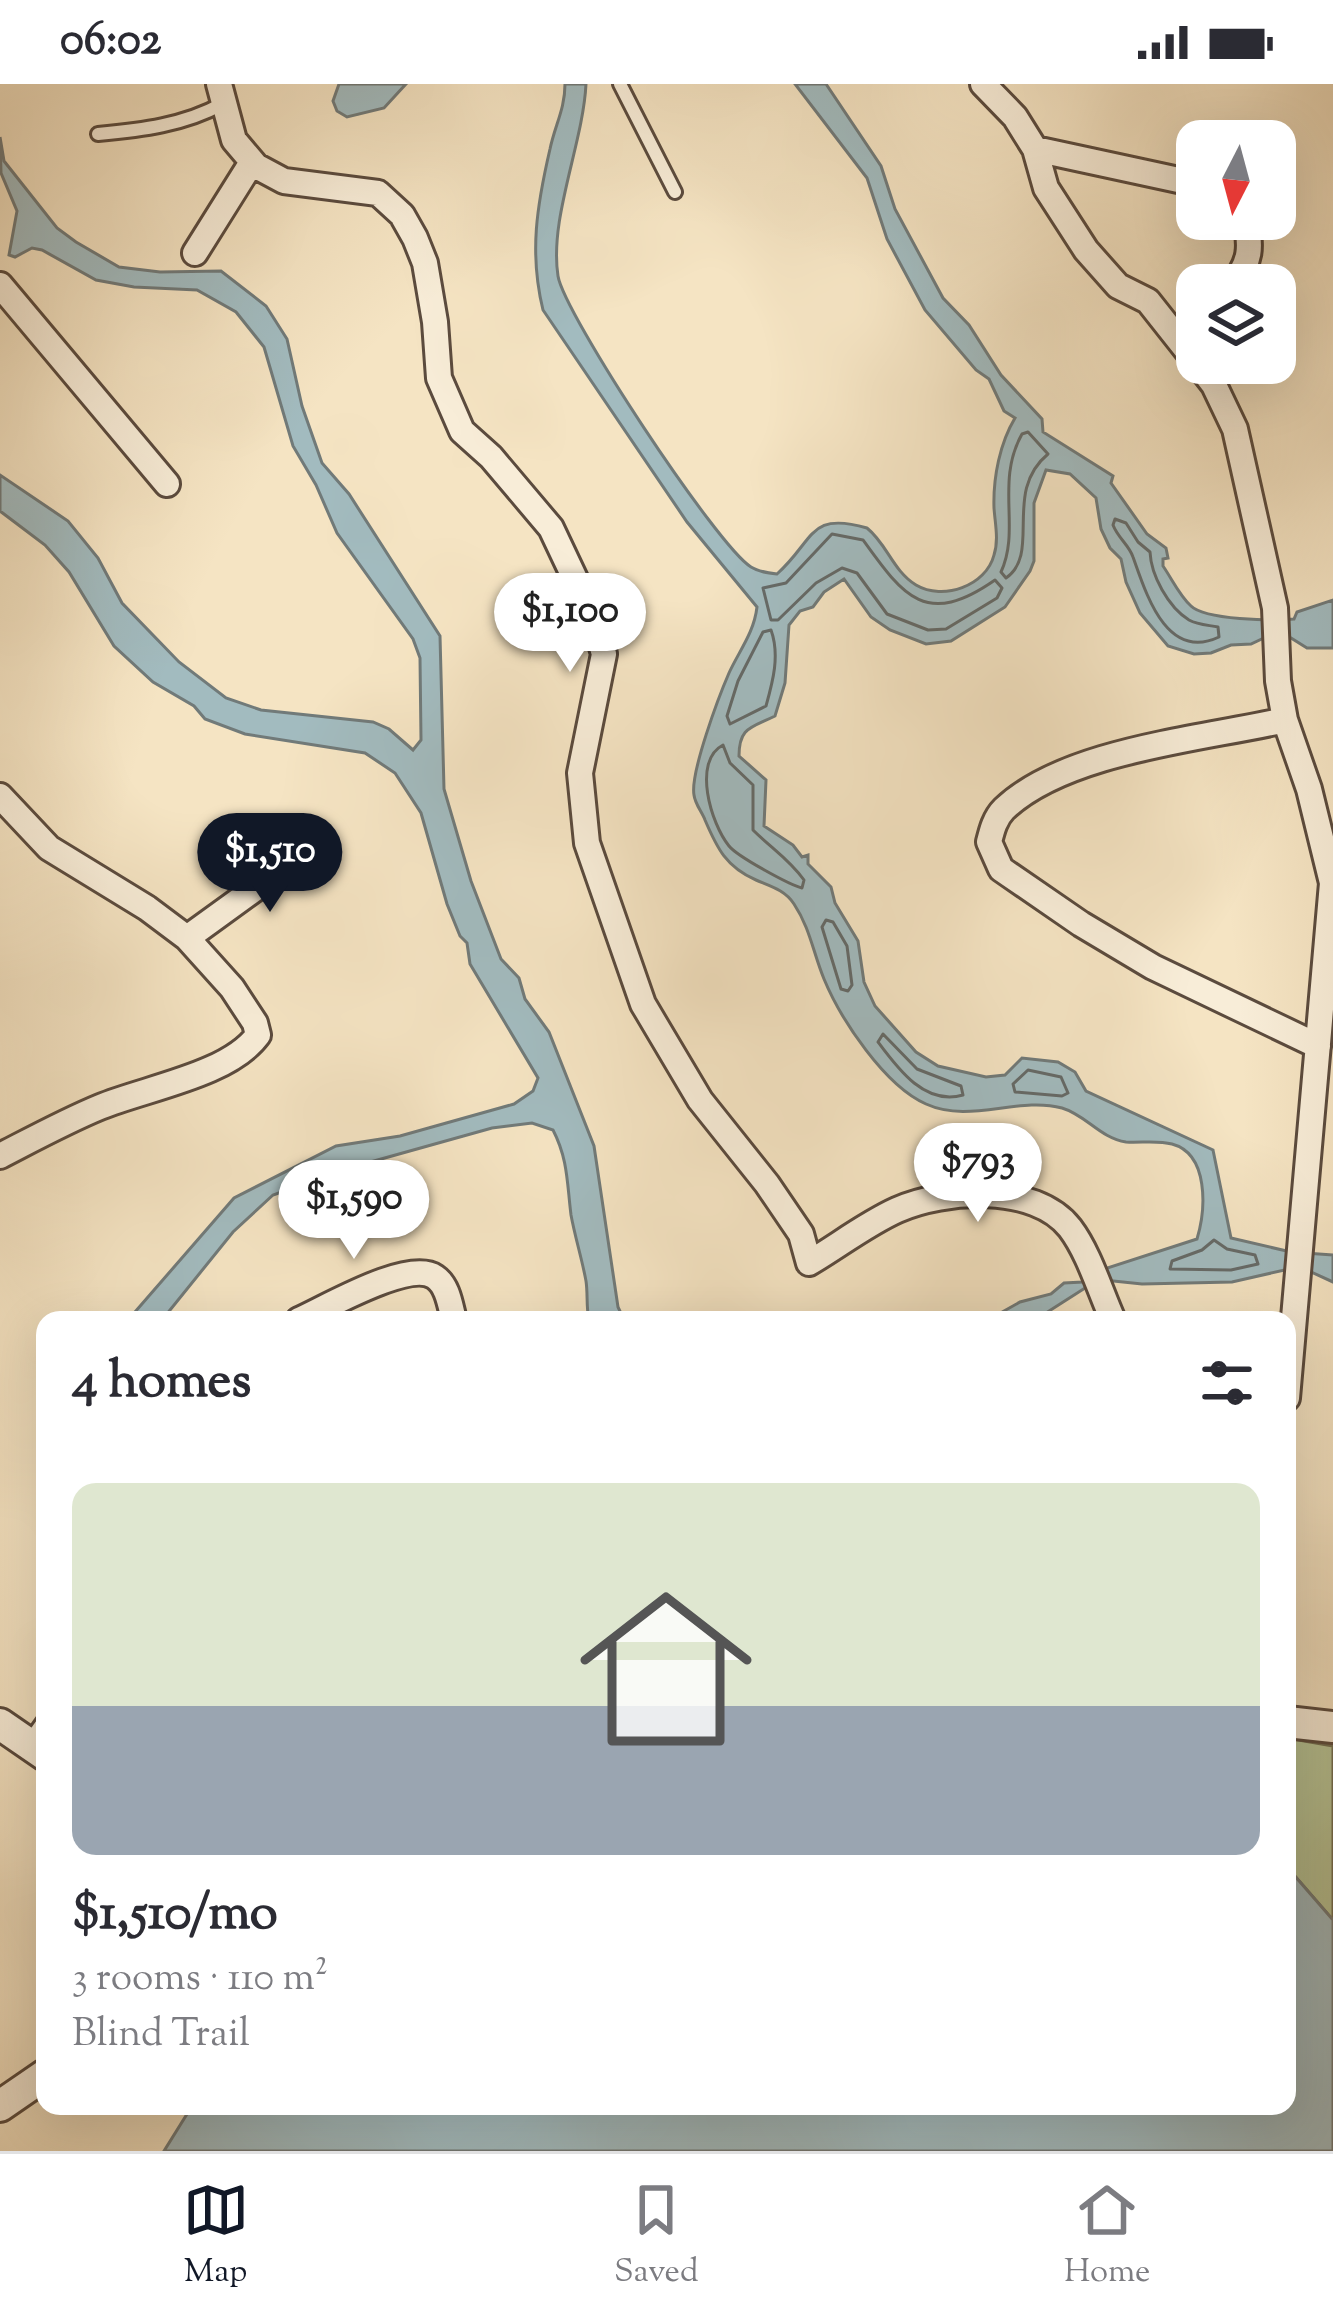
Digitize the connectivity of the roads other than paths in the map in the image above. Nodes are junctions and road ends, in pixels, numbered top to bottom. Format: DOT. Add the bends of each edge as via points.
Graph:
graph roads {
  1 [pos="620,84"];
  2 [pos="983,84"];
  3 [pos="221,94"];
  4 [pos="98,134"];
  5 [pos="1035,149"];
  6 [pos="252,162"];
  7 [pos="1176,179"];
  8 [pos="675,192"];
  9 [pos="195,253"];
  10 [pos="0,285"];
  11 [pos="1176,321"];
  12 [pos="1213,384"];
  13 [pos="167,484"];
  14 [pos="1285,720"];
  15 [pos="0,796"];
  16 [pos="318,842"];
  17 [pos="1329,846"];
  18 [pos="187,938"];
  19 [pos="1318,1046"];
  20 [pos="0,1156"];
  21 [pos="318,1311"];
  22 [pos="452,1311"];
  23 [pos="1109,1311"];
  24 [pos="1294,1311"];
  25 [pos="1296,1723"];
  26 [pos="0,1724"];
  27 [pos="1333,1727"];
  28 [pos="36,1738"];
  29 [pos="36,2081"];
  30 [pos="0,2106"];
  1 -- 8 [label="lane"];
  2 -- 5 [label="street"];
  3 -- 4 [label="lane" via="205,114"];
  3 -- 6 [label="street" via="234,140"];
  5 -- 7 [label="street"];
  5 -- 11 [label="street" via="1046,188 1086,250 1118,286"];
  6 -- 9 [label="street"];
  6 -- 23 [label="street" via="284,182 378,193 415,238 439,378 462,431 550,528 593,616 604,654 580,773 586,842 643,1004 700,1100 800,1234 809,1263 898,1209 959,1195 1018,1196 1056,1213 1073,1231"];
  10 -- 13 [label="street"];
  12 -- 14 [label="street" via="1235,429 1275,608"];
  14 -- 17 [label="street"];
  14 -- 19 [label="street" via="1080,767 1004,809 988,842 1001,868 1081,924"];
  15 -- 18 [label="street" via="49,848"];
  16 -- 18 [label="street"];
  17 -- 19 [label="street"];
  18 -- 20 [label="street" via="255,1023 258,1035 248,1049"];
  19 -- 24 [label="street"];
  21 -- 22 [label="street" via="396,1275 424,1272 438,1278"];
  25 -- 27 [label="street"];
  26 -- 28 [label="street"];
  29 -- 30 [label="street"];
}
